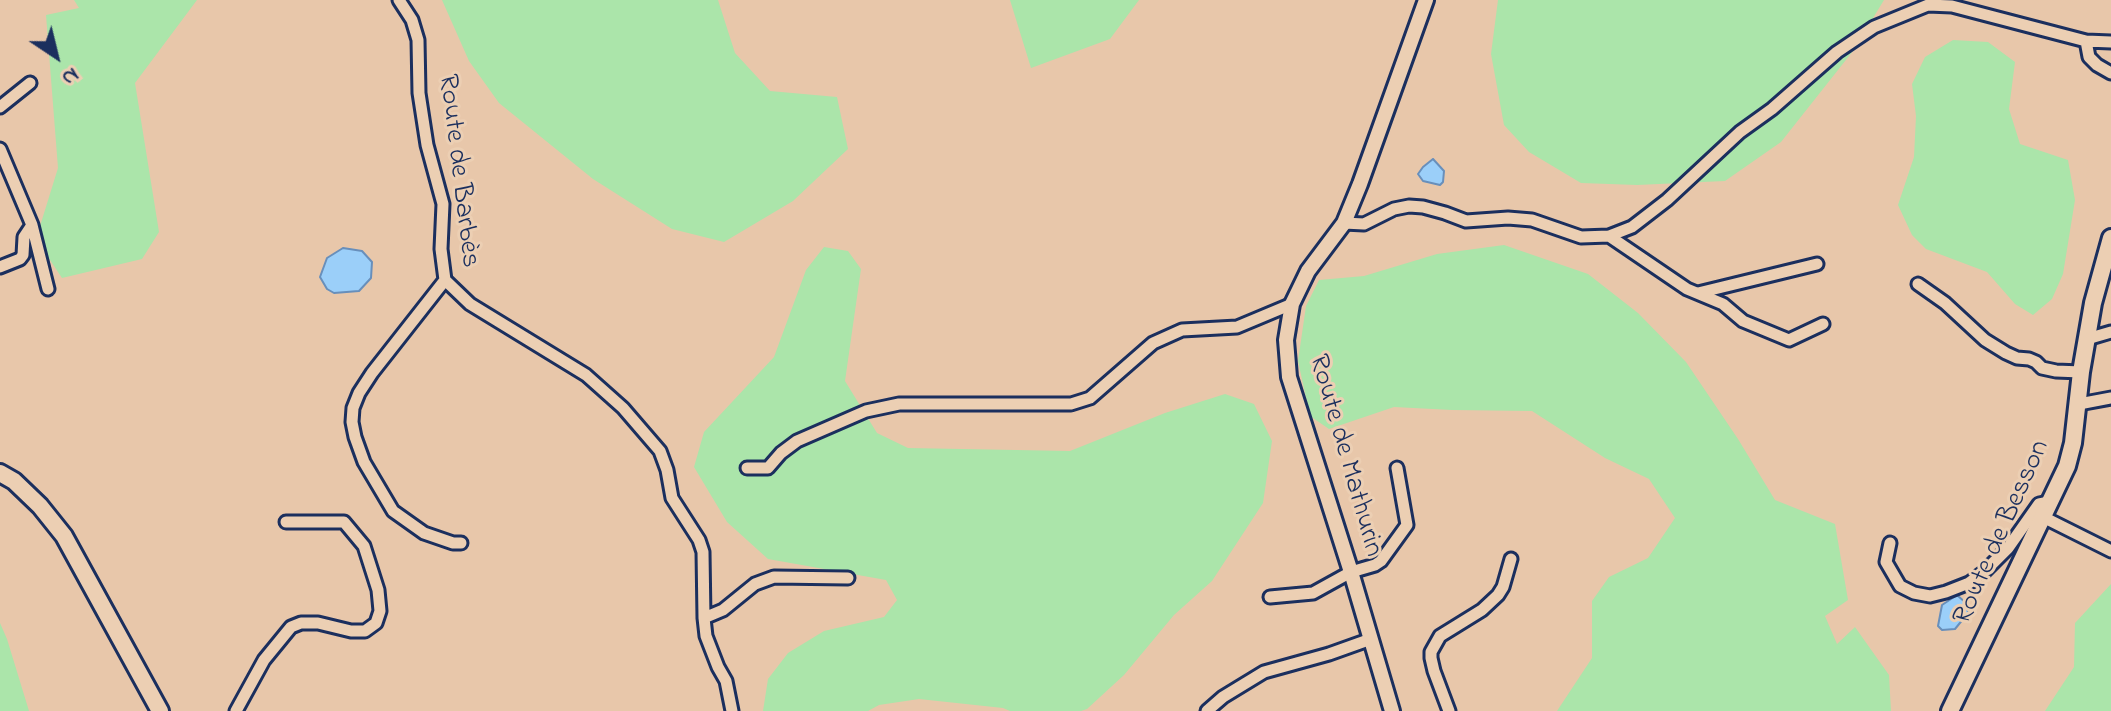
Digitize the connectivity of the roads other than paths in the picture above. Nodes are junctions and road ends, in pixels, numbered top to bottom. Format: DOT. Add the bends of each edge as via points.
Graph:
graph roads {
  1 [pos="399,0"];
  2 [pos="1426,0"];
  3 [pos="2086,41"];
  4 [pos="2111,42"];
  5 [pos="2111,73"];
  6 [pos="30,83"];
  7 [pos="0,107"];
  8 [pos="0,149"];
  9 [pos="3,167"];
  10 [pos="1344,223"];
  11 [pos="32,225"];
  12 [pos="1609,236"];
  13 [pos="2111,238"];
  14 [pos="1817,264"];
  15 [pos="0,267"];
  16 [pos="445,280"];
  17 [pos="1918,284"];
  18 [pos="48,289"];
  19 [pos="1697,293"];
  20 [pos="1292,304"];
  21 [pos="1823,324"];
  22 [pos="2111,332"];
  23 [pos="2087,339"];
  24 [pos="2081,372"];
  25 [pos="2111,398"];
  26 [pos="2079,404"];
  27 [pos="747,468"];
  28 [pos="1397,468"];
  29 [pos="0,473"];
  30 [pos="2045,511"];
  31 [pos="286,522"];
  32 [pos="461,543"];
  33 [pos="1890,543"];
  34 [pos="2111,551"];
  35 [pos="1511,559"];
  36 [pos="1351,572"];
  37 [pos="848,578"];
  38 [pos="1270,597"];
  39 [pos="704,618"];
  40 [pos="1371,639"];
  41 [pos="160,711"];
  42 [pos="236,711"];
  43 [pos="732,711"];
  44 [pos="1207,711"];
  45 [pos="1392,711"];
  46 [pos="1449,711"];
  47 [pos="1950,711"];
  1 -- 16 [label="street, Route de Barbès" via="418,40 419,93 443,204"];
  2 -- 10 [label="street, Route de Mathurin"];
  3 -- 4 [label="street"];
  3 -- 5 [label="street" via="2089,57"];
  3 -- 12 [label="street" via="1952,6 1928,5 1874,27 1740,132 1667,200 1632,227"];
  6 -- 7 [label="street"];
  8 -- 9 [label="street"];
  9 -- 11 [label="street"];
  10 -- 12 [label="street" via="1364,224 1409,206 1466,221 1532,220 1581,237"];
  10 -- 20 [label="street, Route de Mathurin" via="1308,271"];
  11 -- 15 [label="street" via="20,259"];
  11 -- 18 [label="street"];
  12 -- 19 [label="street"];
  13 -- 23 [label="main road, Route de Besson"];
  14 -- 19 [label="street"];
  16 -- 32 [label="street" via="372,373 359,393 352,422 364,462 393,511 424,533"];
  16 -- 39 [label="street, Route de Barbès" via="470,304 586,375 660,451 672,498 703,552"];
  17 -- 24 [label="street" via="2006,353 2042,368"];
  19 -- 21 [label="street" via="1723,304 1743,321 1789,340"];
  20 -- 27 [label="street" via="1237,327 1182,330 1153,343 1090,398 1071,404 899,404 866,411 797,441 768,468"];
  20 -- 36 [label="street, Route de Mathurin" via="1286,340 1289,377"];
  22 -- 23 [label="street"];
  23 -- 24 [label="main road, Route de Besson"];
  24 -- 26 [label="main road, Route de Besson"];
  25 -- 26 [label="street"];
  26 -- 30 [label="main road, Route de Besson" via="2067,466"];
  28 -- 36 [label="street" via="1407,525 1381,561"];
  29 -- 41 [label="main road" via="14,481 64,536"];
  30 -- 33 [label="street" via="2044,503 2039,504 1984,572 1930,596 1900,586 1886,562"];
  30 -- 34 [label="street"];
  30 -- 47 [label="main road, Route de Besson"];
  31 -- 42 [label="street" via="344,522 364,546 380,611 365,631 318,623 291,627 264,660"];
  35 -- 46 [label="street" via="1498,595 1440,636 1431,652"];
  36 -- 38 [label="street" via="1313,593"];
  36 -- 40 [label="street, Route de Mathurin"];
  37 -- 39 [label="street" via="774,577"];
  39 -- 43 [label="street, Route de Barbès"];
  40 -- 44 [label="street" via="1264,672"];
  40 -- 45 [label="street, Route de Mathurin"];
}
